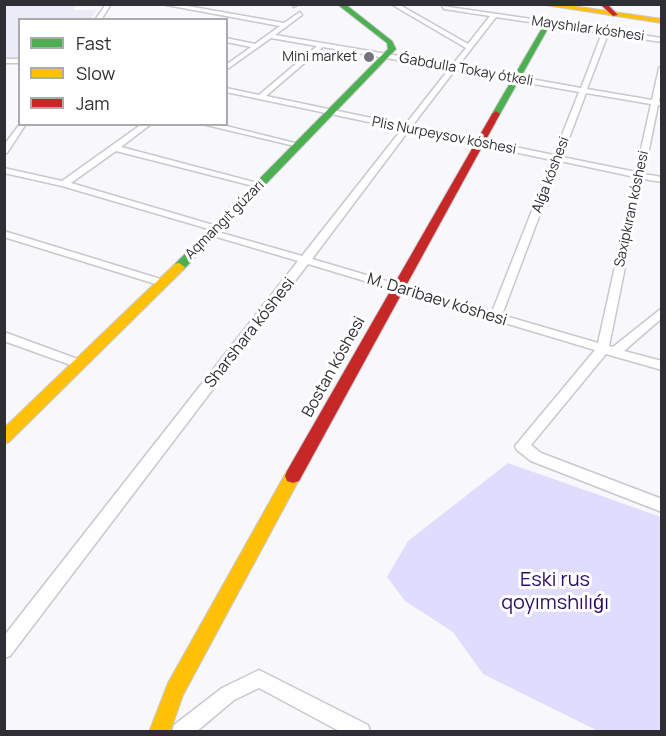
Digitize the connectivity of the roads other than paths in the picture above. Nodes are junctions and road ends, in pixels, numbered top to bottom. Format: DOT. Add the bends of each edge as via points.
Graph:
graph roads {
  1 [pos="109,4"];
  2 [pos="162,4"];
  3 [pos="340,4"];
  4 [pos="393,4"];
  5 [pos="542,4"];
  6 [pos="603,4"];
  7 [pos="444,7"];
  8 [pos="300,14"];
  9 [pos="494,15"];
  10 [pos="615,15"];
  11 [pos="100,18"];
  12 [pos="662,21"];
  13 [pos="548,23"];
  14 [pos="286,25"];
  15 [pos="606,31"];
  16 [pos="271,36"];
  17 [pos="228,40"];
  18 [pos="662,40"];
  19 [pos="322,45"];
  20 [pos="257,46"];
  21 [pos="469,47"];
  22 [pos="386,56"];
  23 [pos="228,57"];
  24 [pos="238,59"];
  25 [pos="228,66"];
  26 [pos="454,68"];
  27 [pos="662,68"];
  28 [pos="516,79"];
  29 [pos="228,90"];
  30 [pos="584,91"];
  31 [pos="261,97"];
  32 [pos="658,103"];
  33 [pos="330,113"];
  34 [pos="22,126"];
  35 [pos="145,126"];
  36 [pos="214,126"];
  37 [pos="408,128"];
  38 [pos="479,143"];
  39 [pos="299,145"];
  40 [pos="115,148"];
  41 [pos="4,151"];
  42 [pos="557,159"];
  43 [pos="4,170"];
  44 [pos="639,175"];
  45 [pos="662,180"];
  46 [pos="64,184"];
  47 [pos="261,185"];
  48 [pos="215,231"];
  49 [pos="4,234"];
  50 [pos="306,261"];
  51 [pos="163,283"];
  52 [pos="397,288"];
  53 [pos="662,312"];
  54 [pos="496,317"];
  55 [pos="4,336"];
  56 [pos="609,351"];
  57 [pos="79,364"];
  58 [pos="662,366"];
  59 [pos="4,438"];
  60 [pos="662,506"];
  61 [pos="4,650"];
  62 [pos="159,732"];
  63 [pos="181,732"];
  64 [pos="360,732"];
  1 -- 11 [label="street"];
  2 -- 14 [label="street"];
  3 -- 22 [label="street" via="390,42 392,49"];
  4 -- 21 [label="street"];
  5 -- 10 [label="street"];
  6 -- 10 [label="street"];
  7 -- 9 [label="street, Mayshılar kóshesi"];
  8 -- 14 [label="street"];
  9 -- 13 [label="street, Mayshılar kóshesi"];
  9 -- 21 [label="street, Sharshara kóshesi"];
  10 -- 12 [label="street"];
  13 -- 15 [label="street, Mayshılar kóshesi"];
  13 -- 28 [label="street, Bostan kóshesi"];
  14 -- 16 [label="street"];
  15 -- 18 [label="street, Mayshılar kóshesi"];
  15 -- 30 [label="street, Alǵa kóshesi"];
  16 -- 19 [label="street, Ǵabdulla Tokay ótkeli"];
  16 -- 20 [label="street"];
  17 -- 20 [label="street"];
  19 -- 22 [label="street, Ǵabdulla Tokay ótkeli"];
  19 -- 31 [label="street"];
  20 -- 24 [label="street"];
  21 -- 26 [label="street, Sharshara kóshesi"];
  22 -- 26 [label="street, Ǵabdulla Tokay ótkeli"];
  22 -- 33 [label="street, Aqmangıt gúzarı"];
  23 -- 24 [label="street"];
  24 -- 25 [label="street"];
  26 -- 28 [label="street, Ǵabdulla Tokay ótkeli"];
  26 -- 37 [label="street, Sharshara kóshesi"];
  27 -- 32 [label="street, Saxipkıran kóshesi"];
  28 -- 30 [label="street, Ǵabdulla Tokay ótkeli"];
  28 -- 38 [label="street, Bostan kóshesi"];
  29 -- 31 [label="street, Plis Nurpeysov kóshesi"];
  30 -- 32 [label="street, Ǵabdulla Tokay ótkeli"];
  30 -- 42 [label="street, Alǵa kóshesi"];
  31 -- 33 [label="street, Plis Nurpeysov kóshesi"];
  32 -- 44 [label="street, Saxipkıran kóshesi"];
  33 -- 37 [label="street, Plis Nurpeysov kóshesi"];
  33 -- 39 [label="street, Aqmangıt gúzarı"];
  34 -- 41 [label="street"];
  35 -- 40 [label="street"];
  36 -- 39 [label="street"];
  37 -- 38 [label="street, Plis Nurpeysov kóshesi"];
  37 -- 50 [label="street, Sharshara kóshesi"];
  38 -- 42 [label="street, Plis Nurpeysov kóshesi"];
  38 -- 52 [label="street, Bostan kóshesi"];
  39 -- 47 [label="street, Aqmangıt gúzarı"];
  40 -- 46 [label="street"];
  40 -- 47 [label="street"];
  42 -- 44 [label="street, Plis Nurpeysov kóshesi"];
  42 -- 54 [label="street, Alǵa kóshesi"];
  43 -- 46 [label="street, M. Daribaev kóshesi"];
  44 -- 45 [label="street, Plis Nurpeysov kóshesi"];
  44 -- 56 [label="street, Saxipkıran kóshesi"];
  46 -- 48 [label="street, M. Daribaev kóshesi"];
  47 -- 48 [label="street, Aqmangıt gúzarı"];
  48 -- 50 [label="street, M. Daribaev kóshesi"];
  48 -- 51 [label="street, Aqmangıt gúzarı"];
  49 -- 51 [label="street"];
  50 -- 52 [label="street, M. Daribaev kóshesi"];
  50 -- 61 [label="street, Sharshara kóshesi"];
  51 -- 57 [label="street, Aqmangıt gúzarı"];
  52 -- 54 [label="street, M. Daribaev kóshesi"];
  52 -- 62 [label="street, Bostan kóshesi" via="175,690"];
  53 -- 56 [label="street"];
  54 -- 56 [label="street, M. Daribaev kóshesi"];
  55 -- 57 [label="street"];
  56 -- 58 [label="street, M. Daribaev kóshesi"];
  56 -- 60 [label="street" via="522,446 536,458"];
  57 -- 59 [label="street, Aqmangıt gúzarı"];
  63 -- 64 [label="street" via="228,694 259,679"];
}
